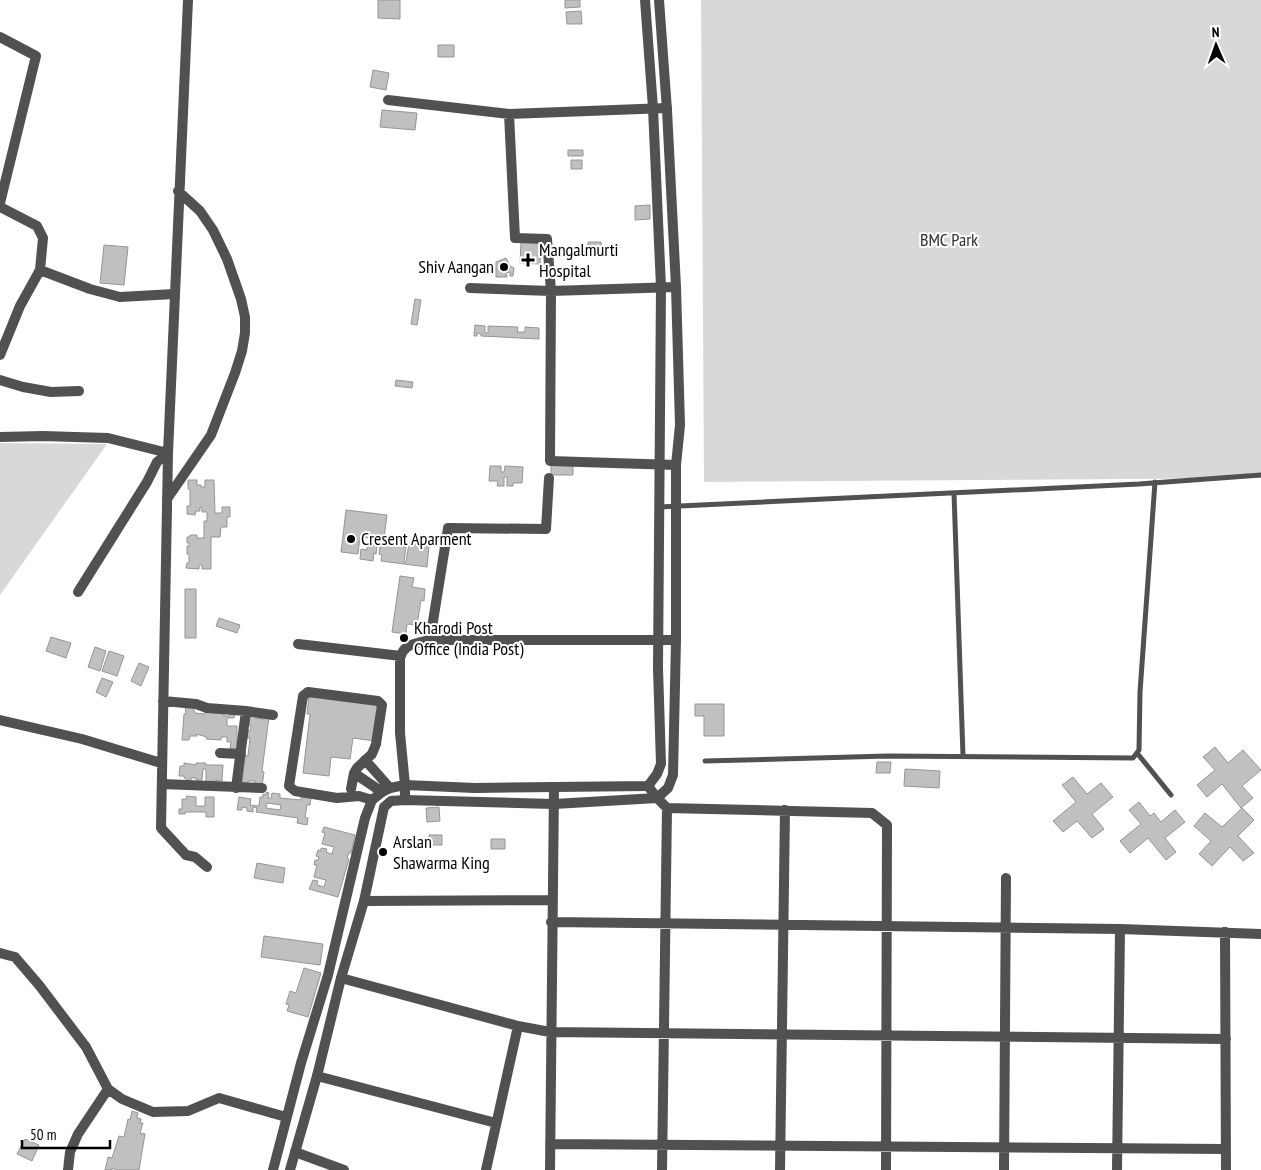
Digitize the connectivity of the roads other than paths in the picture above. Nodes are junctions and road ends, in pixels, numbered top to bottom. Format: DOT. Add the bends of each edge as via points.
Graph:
graph roads {
  1 [pos="188,0"];
  2 [pos="645,0"];
  3 [pos="659,0"];
  4 [pos="0,37"];
  5 [pos="388,100"];
  6 [pos="653,108"];
  7 [pos="667,108"];
  8 [pos="509,114"];
  9 [pos="178,191"];
  10 [pos="0,203"];
  11 [pos="0,207"];
  12 [pos="40,270"];
  13 [pos="661,287"];
  14 [pos="676,287"];
  15 [pos="470,288"];
  16 [pos="551,291"];
  17 [pos="174,294"];
  18 [pos="1,350"];
  19 [pos="0,380"];
  20 [pos="79,391"];
  21 [pos="0,437"];
  22 [pos="168,453"];
  23 [pos="660,464"];
  24 [pos="676,465"];
  25 [pos="1261,476"];
  26 [pos="548,478"];
  27 [pos="1155,482"];
  28 [pos="954,493"];
  29 [pos="167,500"];
  30 [pos="676,506"];
  31 [pos="659,507"];
  32 [pos="78,592"];
  33 [pos="430,640"];
  34 [pos="659,640"];
  35 [pos="676,640"];
  36 [pos="298,644"];
  37 [pos="400,656"];
  38 [pos="658,668"];
  39 [pos="675,668"];
  40 [pos="162,701"];
  41 [pos="246,711"];
  42 [pos="273,715"];
  43 [pos="0,720"];
  44 [pos="660,735"];
  45 [pos="674,735"];
  46 [pos="220,753"];
  47 [pos="1137,753"];
  48 [pos="241,754"];
  49 [pos="963,756"];
  50 [pos="364,760"];
  51 [pos="705,761"];
  52 [pos="161,763"];
  53 [pos="354,774"];
  54 [pos="162,784"];
  55 [pos="405,785"];
  56 [pos="648,786"];
  57 [pos="236,788"];
  58 [pos="262,788"];
  59 [pos="554,788"];
  60 [pos="351,789"];
  61 [pos="386,790"];
  62 [pos="1171,795"];
  63 [pos="656,798"];
  64 [pos="372,800"];
  65 [pos="405,800"];
  66 [pos="554,804"];
  67 [pos="667,808"];
  68 [pos="785,810"];
  69 [pos="207,867"];
  70 [pos="1006,878"];
  71 [pos="552,900"];
  72 [pos="364,901"];
  73 [pos="552,922"];
  74 [pos="664,924"];
  75 [pos="783,925"];
  76 [pos="887,926"];
  77 [pos="1006,928"];
  78 [pos="1120,930"];
  79 [pos="1225,932"];
  80 [pos="1261,934"];
  81 [pos="0,953"];
  82 [pos="340,978"];
  83 [pos="315,1017"];
  84 [pos="330,1022"];
  85 [pos="518,1026"];
  86 [pos="550,1032"];
  87 [pos="663,1033"];
  88 [pos="782,1034"];
  89 [pos="886,1036"];
  90 [pos="1005,1037"];
  91 [pos="1119,1038"];
  92 [pos="1226,1039"];
  93 [pos="317,1076"];
  94 [pos="108,1088"];
  95 [pos="286,1117"];
  96 [pos="496,1123"];
  97 [pos="550,1144"];
  98 [pos="662,1144"];
  99 [pos="780,1145"];
  100 [pos="886,1146"];
  101 [pos="1004,1147"];
  102 [pos="1117,1148"];
  103 [pos="1226,1149"];
  104 [pos="295,1152"];
  105 [pos="68,1170"];
  106 [pos="273,1170"];
  107 [pos="290,1170"];
  108 [pos="344,1170"];
  109 [pos="486,1170"];
  110 [pos="550,1170"];
  111 [pos="662,1170"];
  112 [pos="780,1170"];
  113 [pos="886,1170"];
  114 [pos="1004,1170"];
  115 [pos="1117,1170"];
  116 [pos="1226,1170"];
  1 -- 9 [label="street"];
  2 -- 6 [label="street"];
  3 -- 7 [label="street"];
  4 -- 10 [label="street" via="36,56"];
  5 -- 8 [label="street"];
  6 -- 7 [label="street"];
  6 -- 8 [label="street"];
  6 -- 13 [label="street"];
  7 -- 14 [label="street"];
  8 -- 16 [label="street" via="515,238 547,239"];
  9 -- 17 [label="street"];
  9 -- 29 [label="street" via="200,211 213,230 241,299 245,325 242,351 211,434"];
  11 -- 12 [label="street" via="37,226 42,238"];
  12 -- 17 [label="street" via="120,297"];
  12 -- 18 [label="street"];
  13 -- 14 [label="street"];
  13 -- 16 [label="street"];
  13 -- 23 [label="street"];
  14 -- 24 [label="street" via="680,425"];
  15 -- 16 [label="street"];
  16 -- 23 [label="street" via="550,461"];
  17 -- 22 [label="street"];
  19 -- 20 [label="street" via="51,392"];
  21 -- 22 [label="street" via="108,438"];
  22 -- 29 [label="street"];
  22 -- 32 [label="street" via="157,462"];
  23 -- 24 [label="street"];
  23 -- 31 [label="street"];
  24 -- 30 [label="street"];
  25 -- 27 [label="lane"];
  26 -- 33 [label="street" via="546,529 448,528"];
  27 -- 28 [label="lane"];
  27 -- 47 [label="lane"];
  28 -- 30 [label="lane"];
  28 -- 49 [label="lane"];
  29 -- 40 [label="street"];
  30 -- 31 [label="lane"];
  30 -- 35 [label="street"];
  31 -- 34 [label="street"];
  33 -- 34 [label="street"];
  33 -- 37 [label="street" via="408,646"];
  34 -- 35 [label="street"];
  34 -- 38 [label="street"];
  35 -- 39 [label="street"];
  36 -- 37 [label="street"];
  37 -- 55 [label="street" via="400,733"];
  38 -- 39 [label="street"];
  38 -- 44 [label="street"];
  39 -- 45 [label="street"];
  40 -- 41 [label="street"];
  40 -- 52 [label="street"];
  41 -- 42 [label="street"];
  41 -- 48 [label="street"];
  43 -- 52 [label="street" via="82,739"];
  44 -- 45 [label="street"];
  44 -- 56 [label="street" via="660,764"];
  45 -- 63 [label="street" via="673,775 668,788"];
  46 -- 48 [label="street"];
  47 -- 49 [label="lane" via="1133,758"];
  47 -- 62 [label="lane"];
  48 -- 57 [label="street"];
  49 -- 51 [label="lane"];
  50 -- 53 [label="street"];
  50 -- 61 [label="street"];
  50 -- 64 [label="street" via="372,754 376,744 382,705 378,701 308,692 302,696 289,786 294,790 337,798 359,796"];
  52 -- 54 [label="street"];
  53 -- 60 [label="street"];
  53 -- 61 [label="street"];
  54 -- 57 [label="street"];
  54 -- 69 [label="street" via="160,828 186,855 195,857"];
  55 -- 59 [label="street"];
  55 -- 61 [label="street"];
  55 -- 65 [label="street"];
  56 -- 59 [label="street"];
  56 -- 63 [label="street"];
  57 -- 58 [label="street"];
  59 -- 66 [label="street"];
  61 -- 64 [label="street"];
  63 -- 66 [label="street"];
  63 -- 67 [label="street"];
  64 -- 83 [label="street"];
  65 -- 66 [label="street"];
  65 -- 72 [label="street" via="391,801 384,807"];
  66 -- 71 [label="street"];
  67 -- 68 [label="street"];
  67 -- 74 [label="street"];
  68 -- 75 [label="street"];
  68 -- 76 [label="street" via="872,813 887,825"];
  70 -- 77 [label="street"];
  71 -- 72 [label="street"];
  71 -- 73 [label="street"];
  72 -- 82 [label="street"];
  73 -- 74 [label="street"];
  73 -- 86 [label="street"];
  74 -- 75 [label="street"];
  74 -- 87 [label="street"];
  75 -- 76 [label="street"];
  75 -- 88 [label="street"];
  76 -- 77 [label="street"];
  76 -- 89 [label="street"];
  77 -- 78 [label="street"];
  77 -- 90 [label="street"];
  78 -- 79 [label="street"];
  78 -- 91 [label="street"];
  79 -- 80 [label="street"];
  79 -- 92 [label="street"];
  81 -- 94 [label="street" via="15,957 39,985 86,1047"];
  82 -- 84 [label="street"];
  82 -- 85 [label="street"];
  83 -- 84 [label="street"];
  83 -- 95 [label="street"];
  84 -- 93 [label="street"];
  85 -- 86 [label="street"];
  85 -- 96 [label="street"];
  86 -- 87 [label="street"];
  86 -- 97 [label="street"];
  87 -- 88 [label="street"];
  87 -- 98 [label="street"];
  88 -- 89 [label="street"];
  88 -- 99 [label="street"];
  89 -- 90 [label="street"];
  89 -- 100 [label="street"];
  90 -- 91 [label="street"];
  90 -- 101 [label="street"];
  91 -- 92 [label="street"];
  91 -- 102 [label="street"];
  92 -- 103 [label="street"];
  93 -- 96 [label="street"];
  93 -- 104 [label="street"];
  94 -- 95 [label="street" via="122,1099 153,1112 188,1111 219,1098"];
  94 -- 105 [label="street" via="74,1143"];
  95 -- 106 [label="street"];
  96 -- 109 [label="street"];
  97 -- 98 [label="street"];
  97 -- 110 [label="street"];
  98 -- 99 [label="street"];
  98 -- 111 [label="street"];
  99 -- 100 [label="street"];
  99 -- 112 [label="street"];
  100 -- 101 [label="street"];
  100 -- 113 [label="street"];
  101 -- 102 [label="street"];
  101 -- 114 [label="street"];
  102 -- 103 [label="street"];
  102 -- 115 [label="street"];
  103 -- 116 [label="street"];
  104 -- 107 [label="street"];
  104 -- 108 [label="street"];
}
